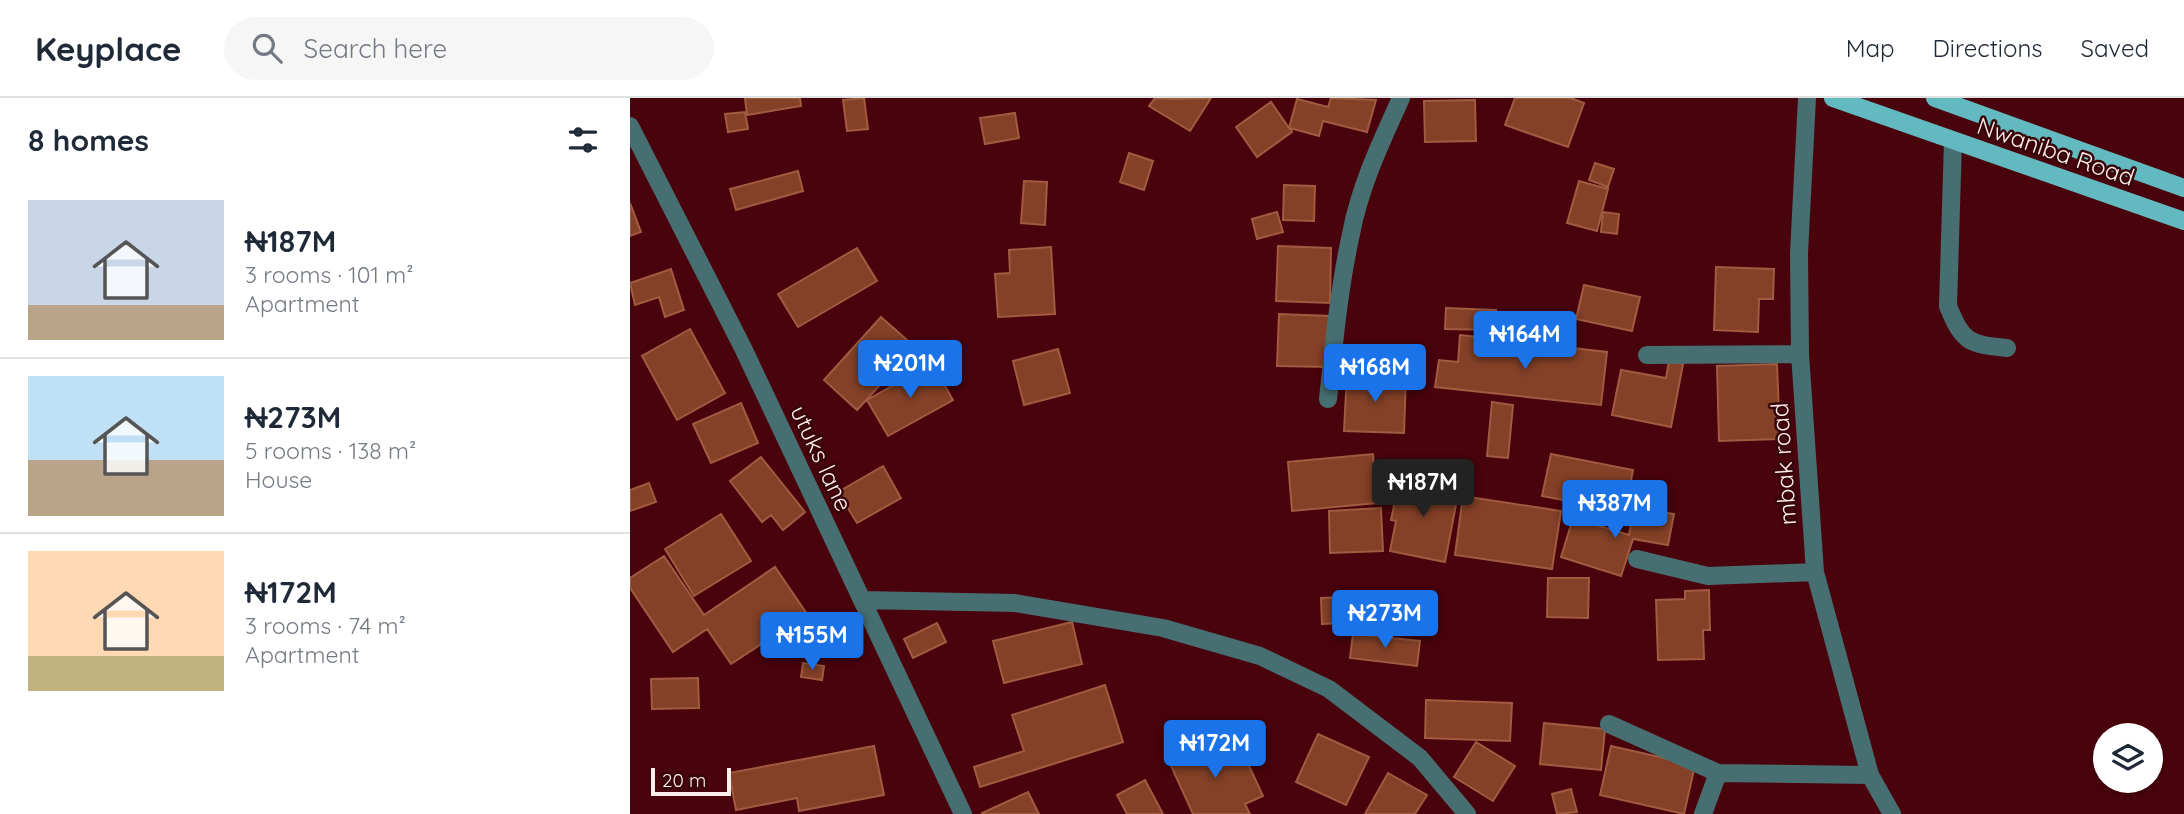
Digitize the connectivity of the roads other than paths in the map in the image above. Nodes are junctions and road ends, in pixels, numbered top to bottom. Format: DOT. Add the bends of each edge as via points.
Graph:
graph roads {
  1 [pos="1401,98"];
  2 [pos="1807,98"];
  3 [pos="1833,98"];
  4 [pos="1935,98"];
  5 [pos="630,126"];
  6 [pos="1953,141"];
  7 [pos="2184,188"];
  8 [pos="2184,220"];
  9 [pos="2007,348"];
  10 [pos="1800,354"];
  11 [pos="1647,355"];
  12 [pos="1328,399"];
  13 [pos="1637,559"];
  14 [pos="1815,572"];
  15 [pos="863,600"];
  16 [pos="1609,724"];
  17 [pos="1718,773"];
  18 [pos="1870,775"];
  19 [pos="963,814"];
  20 [pos="1467,814"];
  21 [pos="1703,814"];
  22 [pos="1892,814"];
  1 -- 12 [label="street" via="1373,159 1351,232"];
  2 -- 10 [label="street, mbak road" via="1799,253"];
  3 -- 6 [label="main road, Nwaniba Road"];
  4 -- 7 [label="main road"];
  5 -- 15 [label="street, utuks lane"];
  6 -- 8 [label="main road, Nwaniba Road"];
  6 -- 9 [label="street" via="1948,306 1959,331 1976,345"];
  10 -- 11 [label="street"];
  10 -- 14 [label="street, mbak road"];
  13 -- 14 [label="street" via="1708,576"];
  14 -- 18 [label="street, mbak road"];
  15 -- 19 [label="street, utuks lane"];
  15 -- 20 [label="street" via="1015,603 1163,628 1260,656 1329,689 1420,758"];
  16 -- 17 [label="street"];
  17 -- 18 [label="street"];
  17 -- 21 [label="street"];
  18 -- 22 [label="street, mbak road"];
}
